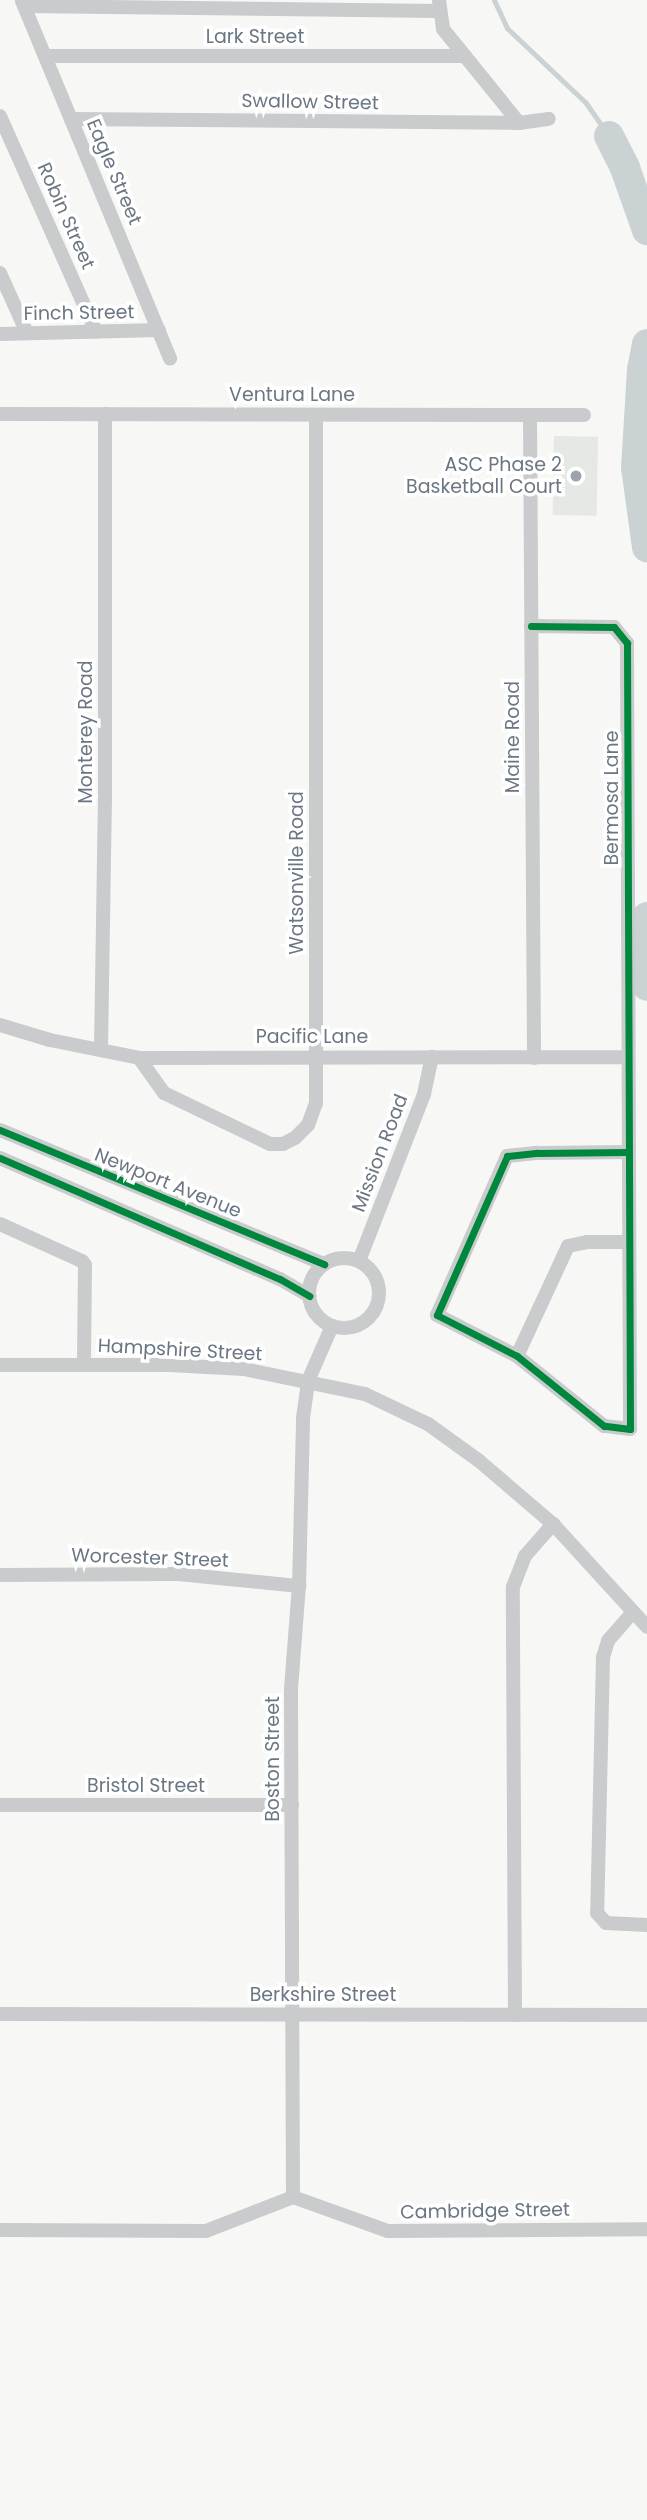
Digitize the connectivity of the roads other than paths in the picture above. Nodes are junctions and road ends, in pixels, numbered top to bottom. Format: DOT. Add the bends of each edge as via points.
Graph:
graph roads {
  1 [pos="23,3"];
  2 [pos="94,3"];
  3 [pos="168,4"];
  4 [pos="232,4"];
  5 [pos="302,5"];
  6 [pos="357,5"];
  7 [pos="439,5"];
  8 [pos="46,56"];
  9 [pos="465,56"];
  10 [pos="0,116"];
  11 [pos="71,119"];
  12 [pos="549,119"];
  13 [pos="519,123"];
  14 [pos="0,274"];
  15 [pos="159,330"];
  16 [pos="96,332"];
  17 [pos="27,333"];
  18 [pos="0,334"];
  19 [pos="170,359"];
  20 [pos="0,414"];
  21 [pos="105,414"];
  22 [pos="316,415"];
  23 [pos="530,415"];
  24 [pos="584,415"];
  25 [pos="531,626"];
  26 [pos="0,1025"];
  27 [pos="101,1050"];
  28 [pos="316,1056"];
  29 [pos="432,1057"];
  30 [pos="627,1057"];
  31 [pos="139,1058"];
  32 [pos="534,1058"];
  33 [pos="0,1130"];
  34 [pos="628,1152"];
  35 [pos="0,1158"];
  36 [pos="0,1224"];
  37 [pos="628,1242"];
  38 [pos="359,1261"];
  39 [pos="324,1264"];
  40 [pos="309,1296"];
  41 [pos="332,1326"];
  42 [pos="517,1356"];
  43 [pos="83,1364"];
  44 [pos="0,1365"];
  45 [pos="309,1381"];
  46 [pos="553,1524"];
  47 [pos="0,1575"];
  48 [pos="299,1586"];
  49 [pos="634,1612"];
  50 [pos="647,1628"];
  51 [pos="0,1805"];
  52 [pos="292,1805"];
  53 [pos="647,1925"];
  54 [pos="0,2014"];
  55 [pos="293,2015"];
  56 [pos="515,2015"];
  57 [pos="647,2015"];
  58 [pos="293,2197"];
  59 [pos="647,2229"];
  60 [pos="0,2230"];
  1 -- 2 [label="street"];
  1 -- 8 [label="street, Eagle Street"];
  2 -- 3 [label="street"];
  3 -- 4 [label="street"];
  4 -- 5 [label="street"];
  5 -- 6 [label="street"];
  6 -- 7 [label="street"];
  7 -- 9 [label="street" via="443,29"];
  8 -- 9 [label="street, Lark Street"];
  8 -- 11 [label="street, Eagle Street"];
  9 -- 13 [label="street"];
  10 -- 16 [label="street, Robin Street"];
  11 -- 13 [label="street, Swallow Street"];
  11 -- 15 [label="street, Eagle Street"];
  12 -- 13 [label="street, Swallow Street"];
  14 -- 17 [label="street"];
  15 -- 16 [label="street, Finch Street"];
  15 -- 19 [label="street, Eagle Street"];
  16 -- 17 [label="street, Finch Street"];
  17 -- 18 [label="street, Finch Street"];
  20 -- 21 [label="street, Ventura Lane"];
  21 -- 22 [label="street, Ventura Lane"];
  21 -- 27 [label="street, Monterey Road"];
  22 -- 23 [label="street, Ventura Lane"];
  22 -- 28 [label="street, Watsonville Road"];
  23 -- 24 [label="street, Ventura Lane"];
  23 -- 25 [label="street, Maine Road"];
  25 -- 30 [label="street, Bermosa Lane" via="614,626 627,643"];
  25 -- 32 [label="street, Maine Road"];
  26 -- 27 [label="street, Pacific Lane"];
  27 -- 31 [label="street, Pacific Lane"];
  28 -- 29 [label="street, Pacific Lane"];
  28 -- 31 [label="street, Pacific Lane"];
  28 -- 31 [label="street, Watsonville Road" via="316,1103 308,1125 283,1144 270,1144 164,1093"];
  29 -- 32 [label="street, Pacific Lane"];
  29 -- 38 [label="street, Mission Road" via="424,1094"];
  30 -- 32 [label="street, Pacific Lane"];
  30 -- 34 [label="street"];
  33 -- 39 [label="street, Newport Avenue"];
  34 -- 37 [label="street"];
  34 -- 42 [label="street" via="507,1156 437,1315"];
  35 -- 40 [label="street" via="280,1279"];
  36 -- 43 [label="street" via="85,1265"];
  37 -- 42 [label="street" via="568,1246"];
  37 -- 42 [label="street" via="630,1429 604,1426"];
  38 -- 39 [label="street" via="341,1258"];
  38 -- 41 [label="street" via="376,1277 379,1301 366,1321"];
  39 -- 40 [label="street" via="312,1278"];
  40 -- 41 [label="street" via="316,1314"];
  41 -- 45 [label="street, Boston Street"];
  43 -- 44 [label="street, Hampshire Street"];
  43 -- 45 [label="street, Hampshire Street" via="244,1369"];
  45 -- 46 [label="street, Hampshire Street" via="365,1394 428,1423"];
  45 -- 48 [label="street, Boston Street" via="303,1418"];
  46 -- 49 [label="street, Hampshire Street"];
  46 -- 56 [label="street" via="525,1556 513,1587"];
  47 -- 48 [label="street, Worcester Street" via="178,1574"];
  48 -- 52 [label="street, Boston Street" via="291,1689"];
  49 -- 50 [label="street, Hampshire Street"];
  49 -- 53 [label="street" via="608,1641 603,1657 597,1913 606,1923"];
  51 -- 52 [label="street, Bristol Street"];
  52 -- 55 [label="street, Boston Street"];
  54 -- 55 [label="street, Berkshire Street"];
  55 -- 56 [label="street, Berkshire Street"];
  55 -- 58 [label="street, Boston Street"];
  56 -- 57 [label="street, Berkshire Street"];
  58 -- 59 [label="street, Cambridge Street" via="388,2231"];
  58 -- 60 [label="street" via="206,2231"];
}
